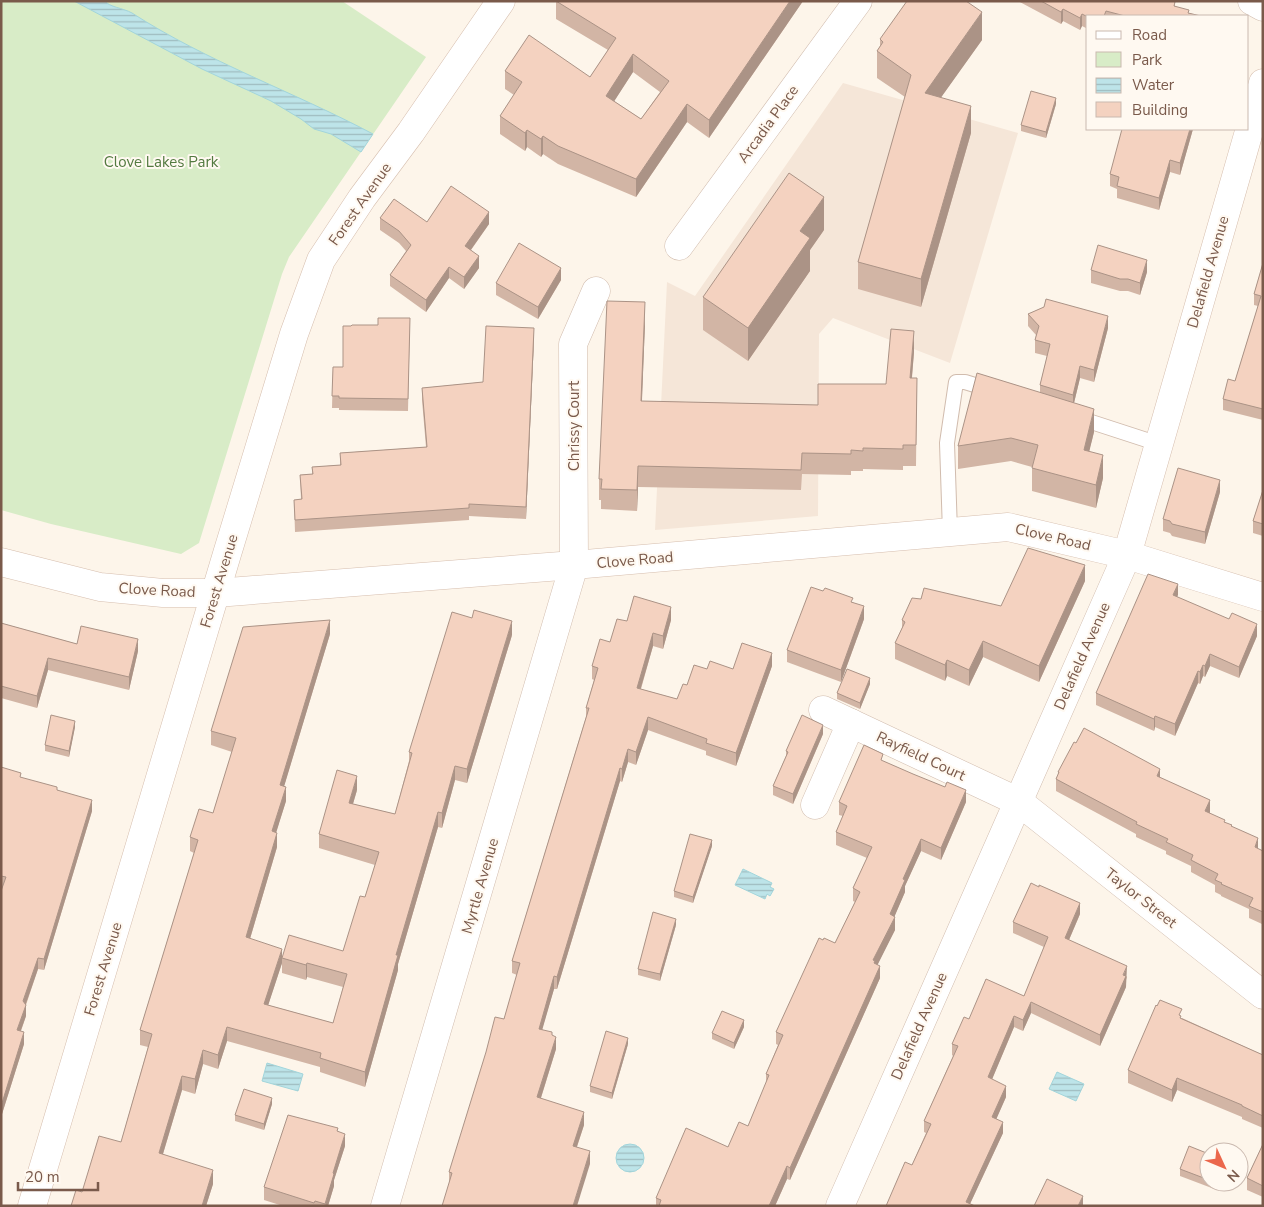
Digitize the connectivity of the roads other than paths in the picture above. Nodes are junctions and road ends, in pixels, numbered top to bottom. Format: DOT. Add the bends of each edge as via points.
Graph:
graph roads {
  1 [pos="501,1"];
  2 [pos="858,1"];
  3 [pos="1252,1"];
  4 [pos="1263,7"];
  5 [pos="1263,83"];
  6 [pos="679,246"];
  7 [pos="596,291"];
  8 [pos="1002,394"];
  9 [pos="1067,414"];
  10 [pos="1159,444"];
  11 [pos="950,532"];
  12 [pos="1127,555"];
  13 [pos="1,562"];
  14 [pos="574,565"];
  15 [pos="216,592"];
  16 [pos="1263,597"];
  17 [pos="823,710"];
  18 [pos="851,723"];
  19 [pos="1019,802"];
  20 [pos="815,805"];
  21 [pos="1263,995"];
  22 [pos="32,1206"];
  23 [pos="385,1206"];
  24 [pos="840,1206"];
  1 -- 15 [label="street, Forest Avenue" via="321,260 294,334"];
  2 -- 6 [label="street, Arcadia Place"];
  3 -- 4 [label="street"];
  5 -- 10 [label="street, Delafield Avenue"];
  7 -- 14 [label="street, Chrissy Court" via="574,344"];
  8 -- 11 [label="lane" via="956,382 947,443"];
  9 -- 10 [label="lane"];
  10 -- 12 [label="street, Delafield Avenue"];
  11 -- 12 [label="street, Clove Road" via="1008,527"];
  11 -- 14 [label="street, Clove Road"];
  12 -- 16 [label="street, Clove Road"];
  12 -- 19 [label="street, Delafield Avenue"];
  13 -- 15 [label="street, Clove Road" via="100,587 163,593"];
  14 -- 15 [label="street, Clove Road"];
  14 -- 23 [label="street, Myrtle Avenue"];
  15 -- 22 [label="street, Forest Avenue"];
  17 -- 18 [label="street, Rayfield Court"];
  18 -- 19 [label="street, Rayfield Court"];
  18 -- 20 [label="street"];
  19 -- 21 [label="street, Taylor Street"];
  19 -- 24 [label="street, Delafield Avenue"];
}
